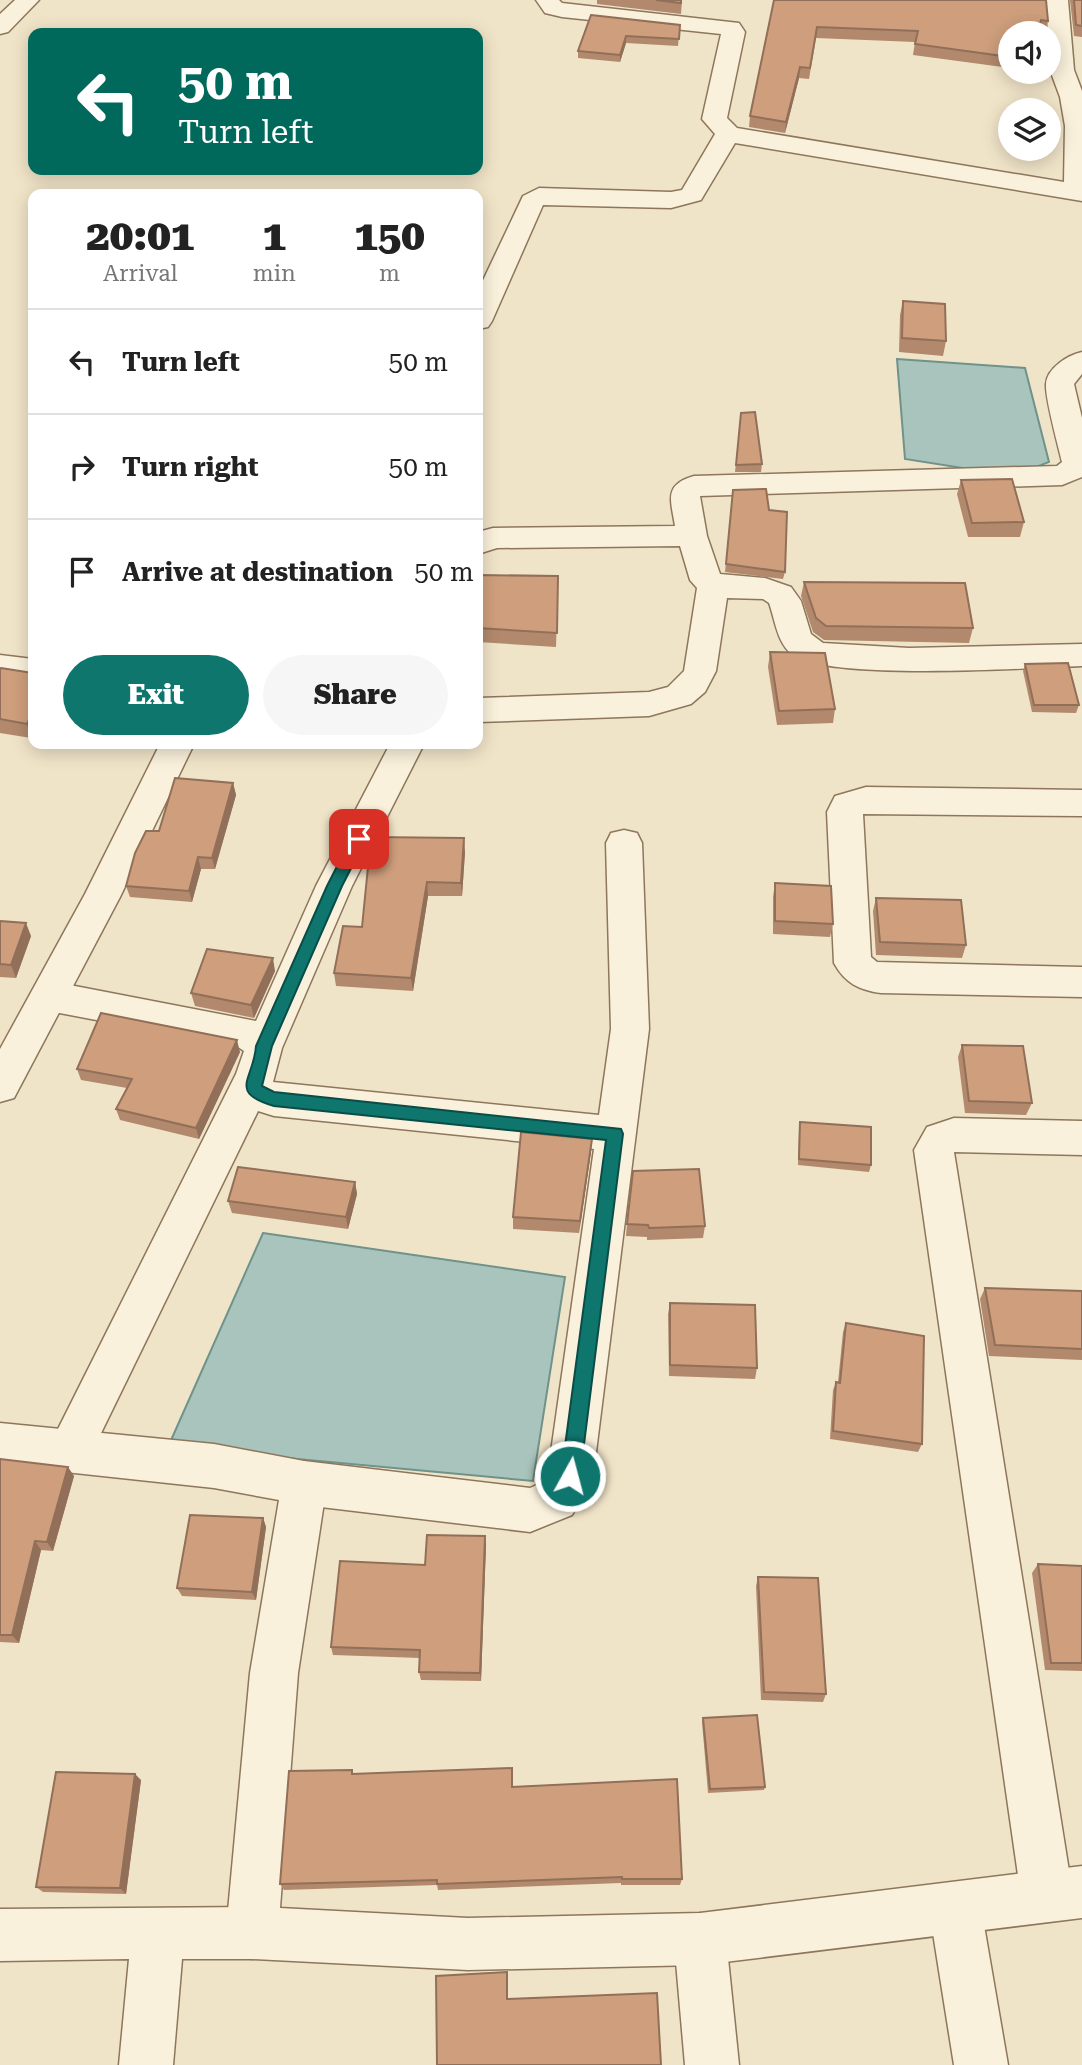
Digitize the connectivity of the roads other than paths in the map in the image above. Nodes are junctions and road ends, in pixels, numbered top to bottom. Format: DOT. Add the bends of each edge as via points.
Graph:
graph roads {
  1 [pos="28,0"];
  2 [pos="547,0"];
  3 [pos="719,0"];
  4 [pos="1057,0"];
  5 [pos="712,26"];
  6 [pos="0,27"];
  7 [pos="728,133"];
  8 [pos="1080,193"];
  9 [pos="483,310"];
  10 [pos="1082,360"];
  11 [pos="692,536"];
  12 [pos="483,540"];
  13 [pos="713,585"];
  14 [pos="1082,655"];
  15 [pos="0,667"];
  16 [pos="28,670"];
  17 [pos="483,710"];
  18 [pos="175,749"];
  19 [pos="404,749"];
  20 [pos="1082,803"];
  21 [pos="624,843"];
  22 [pos="1082,982"];
  23 [pos="49,996"];
  24 [pos="259,1063"];
  25 [pos="0,1086"];
  26 [pos="615,1134"];
  27 [pos="1082,1138"];
  28 [pos="0,1444"];
  29 [pos="69,1451"];
  30 [pos="304,1483"];
  31 [pos="1065,1894"];
  32 [pos="955,1908"];
  33 [pos="159,1933"];
  34 [pos="252,1933"];
  35 [pos="0,1935"];
  36 [pos="700,1939"];
  37 [pos="146,2065"];
  38 [pos="712,2065"];
  39 [pos="981,2065"];
  1 -- 6 [label="street"];
  2 -- 5 [label="street" via="548,5 562,10"];
  3 -- 5 [label="street"];
  4 -- 8 [label="street" via="1062,71 1077,126"];
  5 -- 7 [label="street" via="733,32 714,119"];
  7 -- 8 [label="street"];
  7 -- 9 [label="street" via="695,191 685,198 539,196"];
  10 -- 11 [label="street" via="1063,375 1060,384 1077,462 1071,471 1062,475 695,486 685,495"];
  11 -- 12 [label="street"];
  11 -- 13 [label="street" via="706,580"];
  13 -- 14 [label="street" via="779,594 801,646 821,654 909,659"];
  13 -- 17 [label="street" via="700,671 679,696 649,704"];
  15 -- 16 [label="street"];
  18 -- 23 [label="street"];
  19 -- 24 [label="street" via="334,886"];
  20 -- 22 [label="street" via="866,800 847,805 845,812 853,963 867,976"];
  21 -- 26 [label="street" via="630,1029"];
  23 -- 24 [label="street" via="258,1037"];
  23 -- 25 [label="street"];
  24 -- 26 [label="street" via="254,1088 274,1099"];
  24 -- 29 [label="street"];
  26 -- 30 [label="street" via="570,1476 561,1495 552,1505 530,1510"];
  27 -- 31 [label="street" via="954,1135 941,1139 934,1150"];
  28 -- 29 [label="street"];
  29 -- 30 [label="street" via="214,1466"];
  30 -- 34 [label="street" via="274,1673"];
  31 -- 32 [label="street"];
  32 -- 36 [label="street"];
  32 -- 39 [label="street"];
  33 -- 34 [label="street"];
  33 -- 35 [label="street"];
  33 -- 37 [label="street"];
  34 -- 36 [label="street" via="468,1944"];
  36 -- 38 [label="street"];
}
